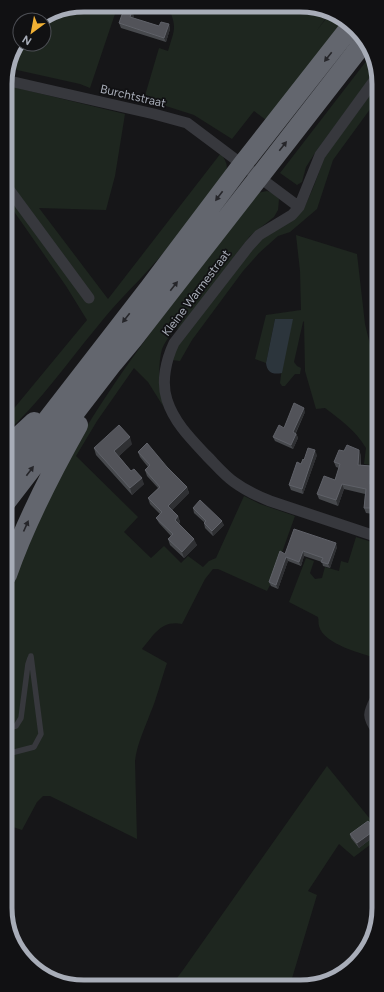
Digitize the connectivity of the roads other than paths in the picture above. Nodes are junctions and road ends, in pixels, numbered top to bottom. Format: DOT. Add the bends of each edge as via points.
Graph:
graph roads {
  1 [pos="348,30"];
  2 [pos="361,46"];
  3 [pos="12,82"];
  4 [pos="372,84"];
  5 [pos="242,165"];
  6 [pos="259,177"];
  7 [pos="12,192"];
  8 [pos="299,207"];
  9 [pos="90,298"];
  10 [pos="133,339"];
  11 [pos="63,400"];
  12 [pos="12,442"];
  13 [pos="12,465"];
  14 [pos="12,494"];
  15 [pos="372,535"];
  16 [pos="12,562"];
  17 [pos="372,706"];
  18 [pos="372,722"];
  19 [pos="12,727"];
  20 [pos="12,753"];
  1 -- 5 [label="highway, one-way"];
  6 -- 2 [label="highway, one-way"];
  3 -- 5 [label="street, Burchtstraat" via="187,124"];
  4 -- 8 [label="street" via="320,155"];
  5 -- 6 [label="street, Burchtstraat"];
  5 -- 11 [label="highway, one-way"];
  6 -- 8 [label="street"];
  10 -- 6 [label="highway, one-way"];
  7 -- 9 [label="street"];
  8 -- 15 [label="street, Kleine Warmestraat" via="292,215 259,235 248,246 174,344 167,357 165,369 167,399 179,425 234,482 254,495"];
  14 -- 10 [label="highway, one-way"];
  16 -- 10 [label="highway, one-way" via="35,507 68,443"];
  11 -- 12 [label="highway"];
  11 -- 13 [label="highway"];
  17 -- 18 [label="street" via="369,712"];
  19 -- 20 [label="lane" via="16,726 21,718 31,656 41,734 34,747"];
}
